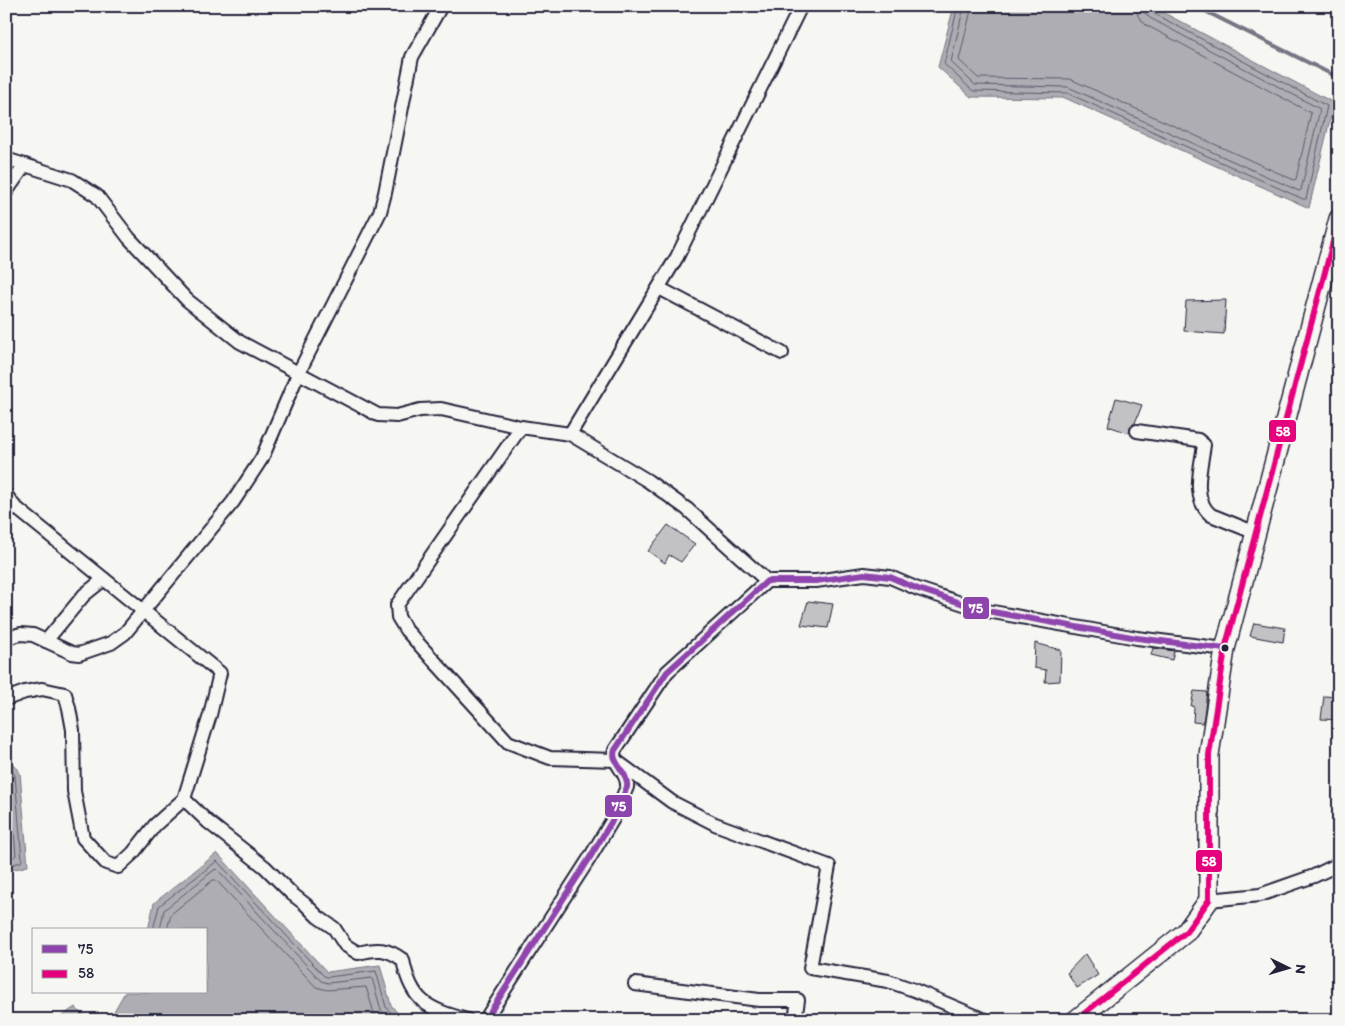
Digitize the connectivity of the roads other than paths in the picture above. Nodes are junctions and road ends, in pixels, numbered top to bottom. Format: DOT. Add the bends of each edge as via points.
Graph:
graph roads {
  1 [pos="441,6"];
  2 [pos="801,6"];
  3 [pos="6,159"];
  4 [pos="24,165"];
  5 [pos="6,192"];
  6 [pos="1339,219"];
  7 [pos="659,288"];
  8 [pos="782,353"];
  9 [pos="298,374"];
  10 [pos="521,427"];
  11 [pos="1137,431"];
  12 [pos="570,434"];
  13 [pos="6,495"];
  14 [pos="1256,533"];
  15 [pos="104,580"];
  16 [pos="767,581"];
  17 [pos="143,612"];
  18 [pos="6,638"];
  19 [pos="46,641"];
  20 [pos="1225,649"];
  21 [pos="6,699"];
  22 [pos="615,760"];
  23 [pos="184,799"];
  24 [pos="1339,864"];
  25 [pos="1209,900"];
  26 [pos="634,984"];
  27 [pos="467,1020"];
  28 [pos="485,1020"];
  29 [pos="795,1020"];
  30 [pos="985,1020"];
  31 [pos="1076,1020"];
  1 -- 9 [label="street" via="412,56 380,212"];
  2 -- 7 [label="street"];
  3 -- 4 [label="street"];
  4 -- 5 [label="street"];
  4 -- 9 [label="street" via="72,180 97,196 129,238 187,300 240,342"];
  6 -- 14 [label="street"];
  7 -- 8 [label="street"];
  7 -- 12 [label="street"];
  9 -- 10 [label="street" via="378,414 397,416 441,409"];
  9 -- 17 [label="street" via="262,458 233,502"];
  10 -- 12 [label="street"];
  10 -- 22 [label="street" via="397,605 398,617 406,630 508,742 550,758"];
  11 -- 14 [label="street" via="1202,442 1200,501 1211,515"];
  12 -- 16 [label="street" via="648,481 687,509"];
  13 -- 15 [label="street" via="14,506"];
  14 -- 20 [label="street"];
  15 -- 17 [label="street"];
  15 -- 19 [label="street" via="84,595"];
  16 -- 20 [label="street" via="816,581 864,574 890,577 982,610 1137,638"];
  16 -- 22 [label="street" via="667,672 615,750"];
  17 -- 19 [label="street" via="117,639 79,654"];
  17 -- 23 [label="street" via="220,673"];
  18 -- 19 [label="street" via="27,634"];
  20 -- 25 [label="street" via="1209,755"];
  21 -- 23 [label="street" via="42,689 65,694 73,730 74,791 83,838 106,864 118,867 155,825"];
  22 -- 28 [label="street" via="628,782 613,819"];
  22 -- 30 [label="street" via="672,802 715,824 829,866 810,968 888,981"];
  23 -- 27 [label="street" via="334,928 346,945 358,954 373,949 391,951 403,960 406,979 426,1004"];
  24 -- 25 [label="street" via="1260,895"];
  25 -- 31 [label="street" via="1186,932"];
  26 -- 29 [label="street" via="759,1000 798,1000"];
}
